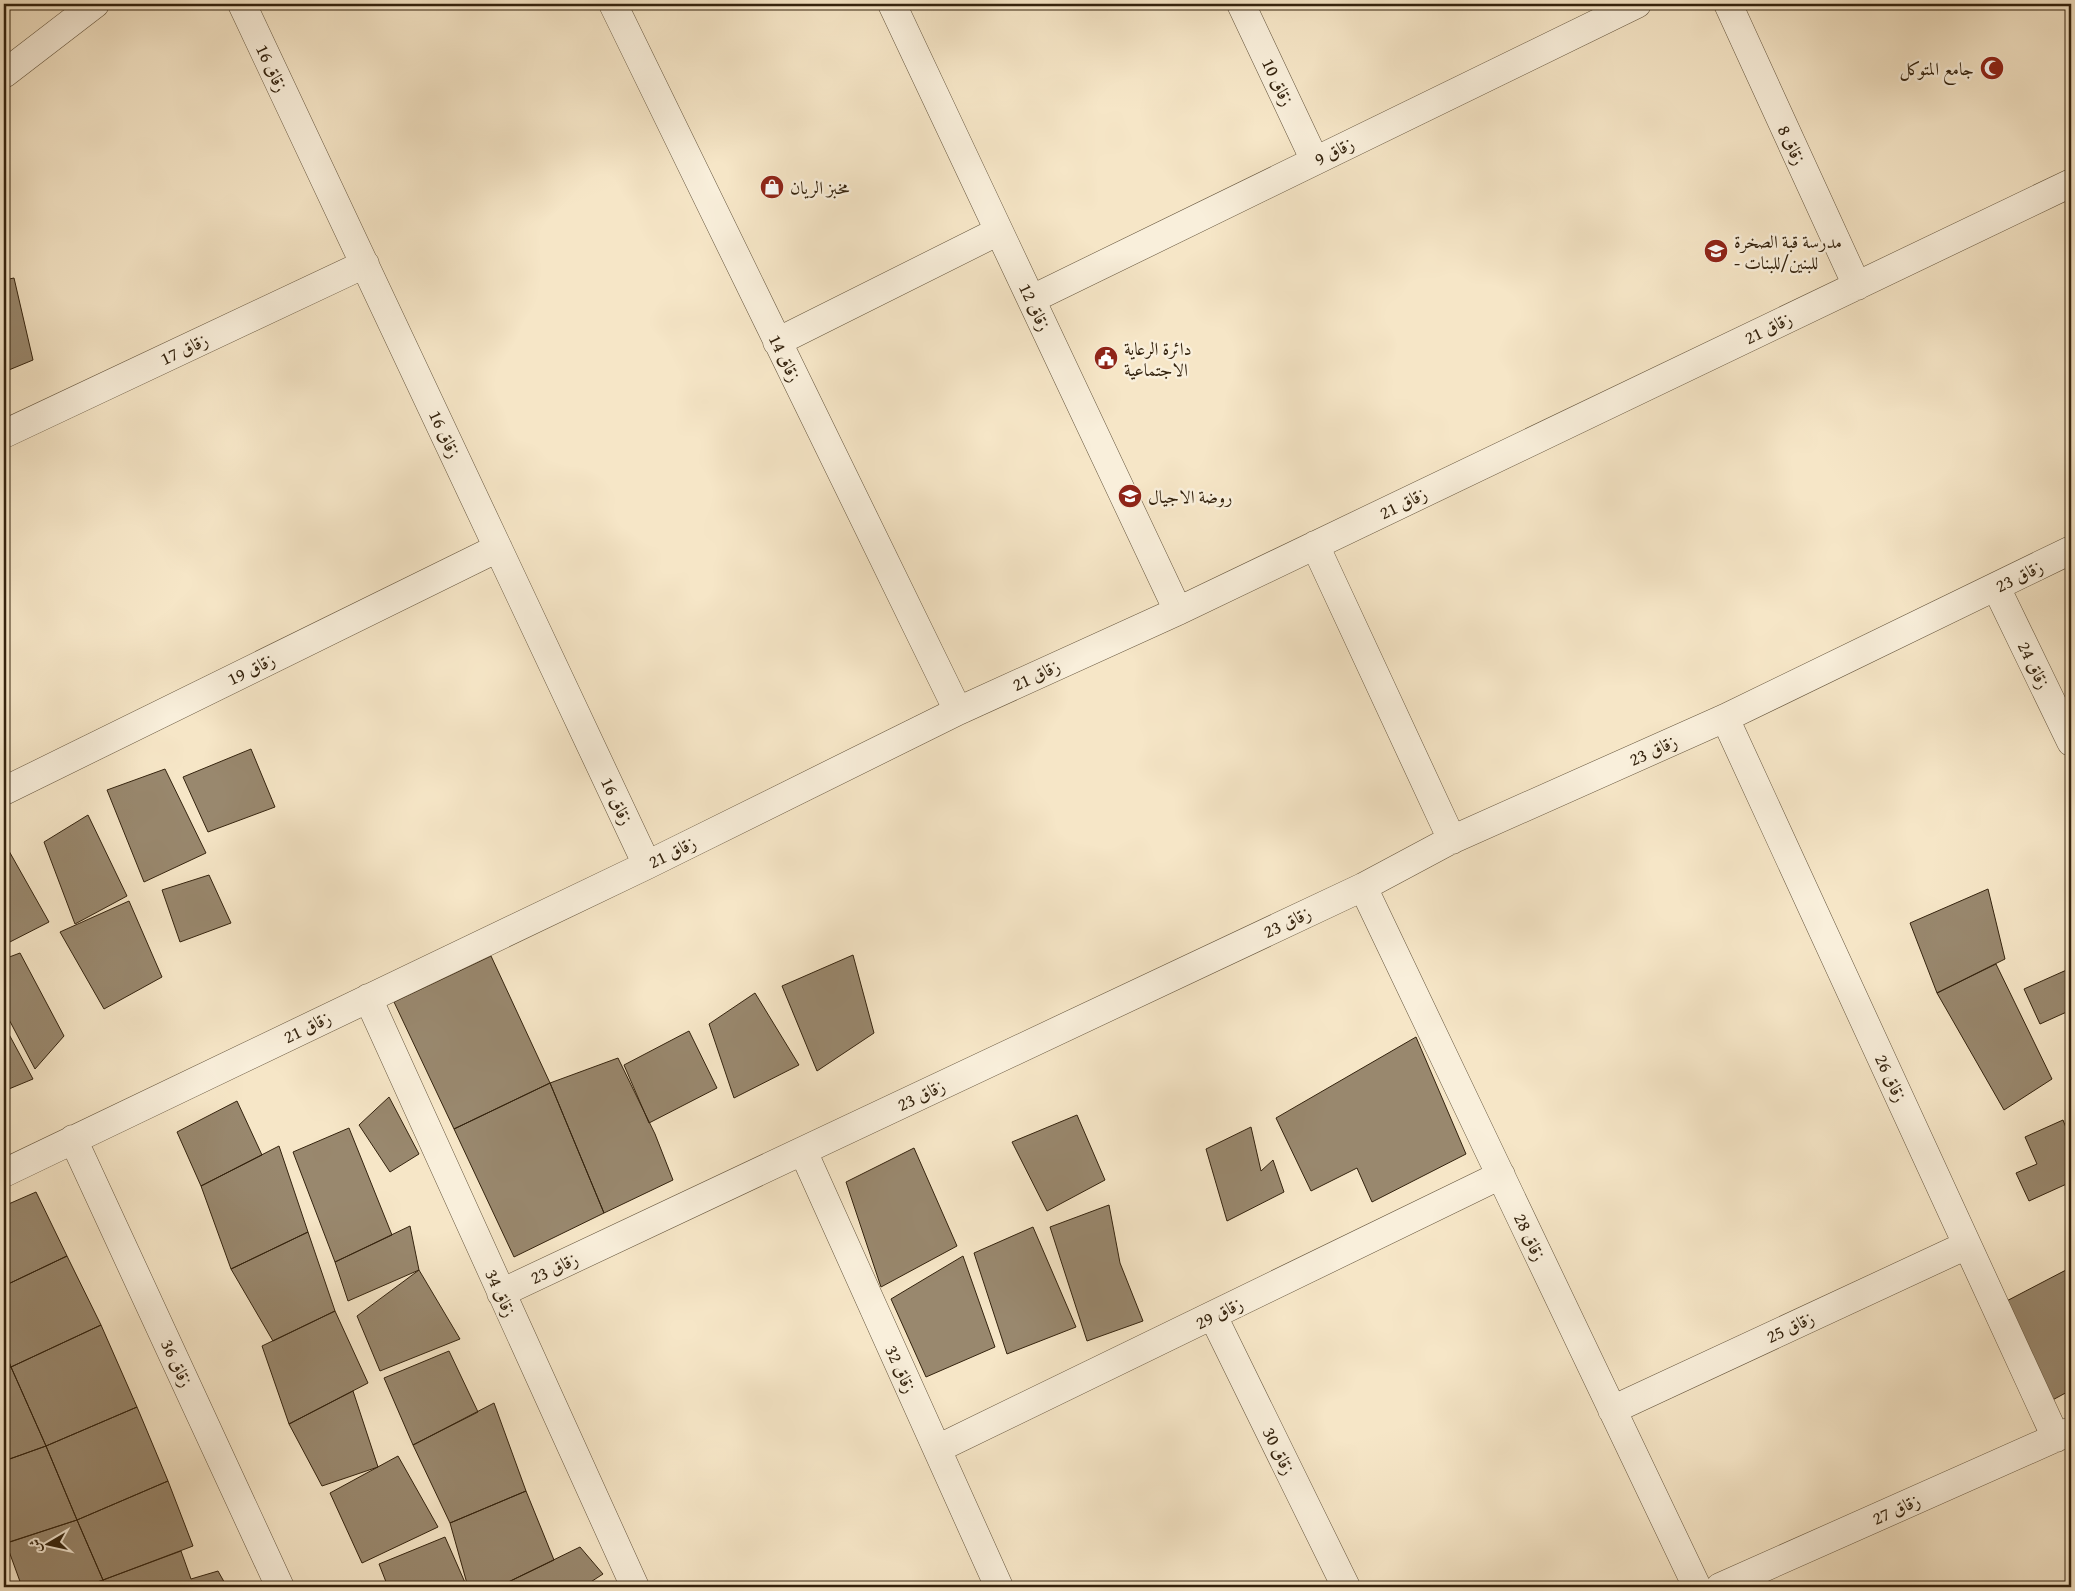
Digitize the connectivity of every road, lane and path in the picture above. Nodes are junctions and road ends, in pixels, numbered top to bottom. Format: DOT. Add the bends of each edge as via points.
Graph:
graph roads {
  1 [pos="95,4"];
  2 [pos="242,4"];
  3 [pos="613,4"];
  4 [pos="892,4"];
  5 [pos="1241,4"];
  6 [pos="1638,4"];
  7 [pos="1728,4"];
  8 [pos="4,74"];
  9 [pos="1315,161"];
  10 [pos="2071,183"];
  11 [pos="999,231"];
  12 [pos="365,264"];
  13 [pos="1857,286"];
  14 [pos="1032,300"];
  15 [pos="777,342"];
  16 [pos="4,434"];
  17 [pos="1314,545"];
  18 [pos="498,548"];
  19 [pos="2071,550"];
  20 [pos="1996,587"];
  21 [pos="1178,611"];
  22 [pos="958,711"];
  23 [pos="1725,718"];
  24 [pos="2071,742"];
  25 [pos="4,791"];
  26 [pos="1452,840"];
  27 [pos="647,865"];
  28 [pos="1363,886"];
  29 [pos="368,998"];
  30 [pos="74,1139"];
  31 [pos="803,1151"];
  32 [pos="4,1172"];
  33 [pos="1501,1175"];
  34 [pos="1967,1245"];
  35 [pos="501,1293"];
  36 [pos="1213,1316"];
  37 [pos="1612,1410"];
  38 [pos="2064,1434"];
  39 [pos="937,1449"];
  40 [pos="280,1587"];
  41 [pos="635,1587"];
  42 [pos="999,1587"];
  43 [pos="1346,1587"];
  44 [pos="1697,1587"];
  45 [pos="1720,1587"];
  1 -- 8 [label="street"];
  2 -- 12 [label="street, زقاق 16"];
  3 -- 15 [label="street, زقاق 14"];
  4 -- 11 [label="street, زقاق 12"];
  5 -- 9 [label="street, زقاق 10"];
  6 -- 9 [label="street, زقاق 9"];
  7 -- 13 [label="street, زقاق 8"];
  9 -- 14 [label="street, زقاق 9"];
  10 -- 13 [label="street, زقاق 21"];
  11 -- 14 [label="street, زقاق 12"];
  11 -- 15 [label="street"];
  12 -- 16 [label="street, زقاق 17"];
  12 -- 18 [label="street, زقاق 16"];
  13 -- 17 [label="street, زقاق 21"];
  14 -- 21 [label="street, زقاق 12"];
  15 -- 22 [label="street, زقاق 14"];
  17 -- 21 [label="street, زقاق 21"];
  17 -- 26 [label="street"];
  18 -- 25 [label="street, زقاق 19"];
  18 -- 27 [label="street, زقاق 16"];
  19 -- 20 [label="street, زقاق 23"];
  20 -- 23 [label="street, زقاق 23"];
  20 -- 24 [label="street, زقاق 24"];
  21 -- 22 [label="street, زقاق 21"];
  22 -- 27 [label="street, زقاق 21"];
  23 -- 26 [label="street, زقاق 23"];
  23 -- 34 [label="street, زقاق 26"];
  26 -- 28 [label="street, زقاق 23"];
  27 -- 29 [label="street, زقاق 21"];
  28 -- 31 [label="street, زقاق 23"];
  28 -- 33 [label="street, زقاق 28"];
  29 -- 30 [label="street, زقاق 21"];
  29 -- 35 [label="street, زقاق 34"];
  30 -- 32 [label="street, زقاق 21"];
  30 -- 40 [label="street, زقاق 36"];
  31 -- 35 [label="street, زقاق 23"];
  31 -- 39 [label="street, زقاق 32"];
  33 -- 36 [label="street, زقاق 29"];
  33 -- 37 [label="street, زقاق 28"];
  34 -- 37 [label="street, زقاق 25"];
  34 -- 38 [label="street, زقاق 26"];
  35 -- 41 [label="street, زقاق 34"];
  36 -- 39 [label="street, زقاق 29"];
  36 -- 43 [label="street, زقاق 30"];
  37 -- 44 [label="street, زقاق 28"];
  38 -- 45 [label="street, زقاق 27"];
  39 -- 42 [label="street, زقاق 32"];
}
